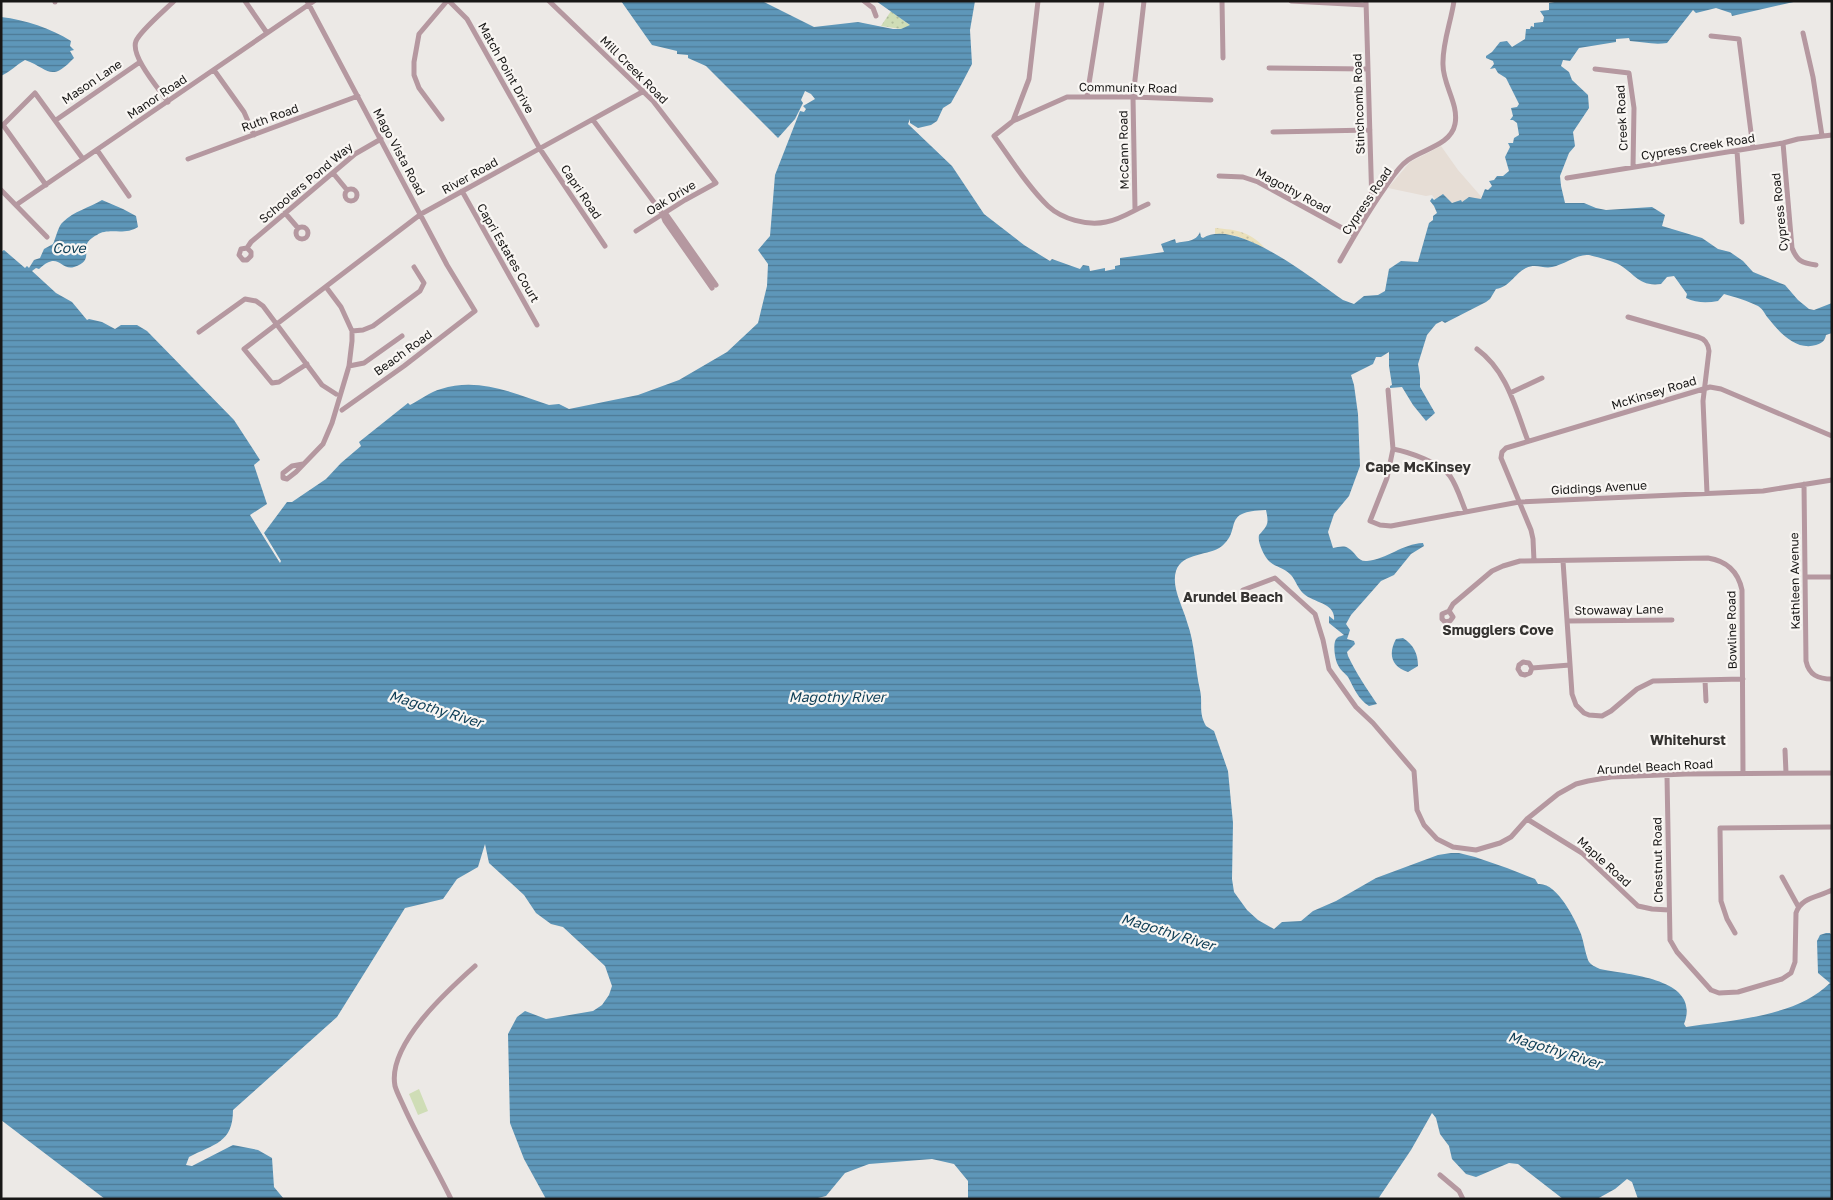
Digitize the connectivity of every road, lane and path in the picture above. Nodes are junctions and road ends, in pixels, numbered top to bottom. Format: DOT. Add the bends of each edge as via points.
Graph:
graph roads {
  1 [pos="174,1"];
  2 [pos="245,1"];
  3 [pos="448,1"];
  4 [pos="549,1"];
  5 [pos="864,1"];
  6 [pos="1038,1"];
  7 [pos="1102,1"];
  8 [pos="1144,1"];
  9 [pos="1222,1"];
  10 [pos="1291,1"];
  11 [pos="1454,1"];
  12 [pos="310,2"];
  13 [pos="1366,3"];
  14 [pos="876,16"];
  15 [pos="267,33"];
  16 [pos="1803,33"];
  17 [pos="1711,36"];
  18 [pos="1223,58"];
  19 [pos="140,62"];
  20 [pos="1269,68"];
  21 [pos="1368,69"];
  22 [pos="1595,69"];
  23 [pos="214,70"];
  24 [pos="644,91"];
  25 [pos="358,96"];
  26 [pos="1086,96"];
  27 [pos="1133,97"];
  28 [pos="1212,100"];
  29 [pos="168,102"];
  30 [pos="442,119"];
  31 [pos="56,120"];
  32 [pos="593,120"];
  33 [pos="1013,121"];
  34 [pos="1370,130"];
  35 [pos="1273,132"];
  36 [pos="254,135"];
  37 [pos="1832,135"];
  38 [pos="1822,136"];
  39 [pos="381,138"];
  40 [pos="1783,143"];
  41 [pos="1753,148"];
  42 [pos="540,149"];
  43 [pos="97,150"];
  44 [pos="1737,151"];
  45 [pos="83,159"];
  46 [pos="188,159"];
  47 [pos="1633,167"];
  48 [pos="333,173"];
  49 [pos="1219,176"];
  50 [pos="1566,178"];
  51 [pos="716,183"];
  52 [pos="46,185"];
  53 [pos="1,190"];
  54 [pos="347,190"];
  55 [pos="462,191"];
  56 [pos="130,196"];
  57 [pos="1148,204"];
  58 [pos="16,205"];
  59 [pos="1372,206"];
  60 [pos="1135,209"];
  61 [pos="285,213"];
  62 [pos="662,213"];
  63 [pos="421,214"];
  64 [pos="1742,222"];
  65 [pos="298,228"];
  66 [pos="636,231"];
  67 [pos="1355,235"];
  68 [pos="47,237"];
  69 [pos="605,246"];
  70 [pos="247,248"];
  71 [pos="1340,261"];
  72 [pos="1816,265"];
  73 [pos="414,267"];
  74 [pos="326,286"];
  75 [pos="714,287"];
  76 [pos="475,311"];
  77 [pos="1628,317"];
  78 [pos="276,324"];
  79 [pos="537,324"];
  80 [pos="352,331"];
  81 [pos="199,332"];
  82 [pos="402,336"];
  83 [pos="1477,349"];
  84 [pos="306,364"];
  85 [pos="349,366"];
  86 [pos="1542,378"];
  87 [pos="1704,388"];
  88 [pos="1388,390"];
  89 [pos="1510,393"];
  90 [pos="336,394"];
  91 [pos="342,410"];
  92 [pos="1832,436"];
  93 [pos="1528,441"];
  94 [pos="1393,449"];
  95 [pos="303,464"];
  96 [pos="1832,480"];
  97 [pos="1804,484"];
  98 [pos="1707,493"];
  99 [pos="1519,502"];
  100 [pos="1466,512"];
  101 [pos="1534,561"];
  102 [pos="1563,561"];
  103 [pos="1805,577"];
  104 [pos="1832,577"];
  105 [pos="1243,590"];
  106 [pos="1448,611"];
  107 [pos="1672,620"];
  108 [pos="1567,621"];
  109 [pos="1570,666"];
  110 [pos="1532,668"];
  111 [pos="1743,679"];
  112 [pos="1832,679"];
  113 [pos="1705,680"];
  114 [pos="1706,701"];
  115 [pos="1785,750"];
  116 [pos="1786,773"];
  117 [pos="1832,773"];
  118 [pos="1743,774"];
  119 [pos="1667,776"];
  120 [pos="1528,819"];
  121 [pos="1832,827"];
  122 [pos="1782,877"];
  123 [pos="1832,890"];
  124 [pos="1798,906"];
  125 [pos="1669,910"];
  126 [pos="1735,933"];
  127 [pos="475,966"];
  128 [pos="1440,1175"];
  129 [pos="451,1199"];
  130 [pos="1463,1199"];
  1 -- 19 [label="street" via="136,40 135,52"];
  2 -- 15 [label="street"];
  3 -- 30 [label="street" via="419,34 414,62 419,88"];
  3 -- 42 [label="street, Match Point Drive" via="467,19"];
  4 -- 24 [label="street, Mill Creek Road"];
  5 -- 14 [label="street" via="873,8"];
  6 -- 33 [label="street" via="1028,79"];
  7 -- 26 [label="street"];
  8 -- 27 [label="street, McCann Road"];
  9 -- 18 [label="street"];
  10 -- 13 [label="street"];
  11 -- 59 [label="street, Cypress Road" via="1442,65 1456,113 1452,133 1408,160"];
  12 -- 15 [label="street, Manor Road"];
  12 -- 25 [label="street, Mago Vista Road"];
  13 -- 21 [label="street, Stinchcomb Road"];
  15 -- 23 [label="street, Manor Road"];
  16 -- 38 [label="street"];
  17 -- 41 [label="street" via="1739,39"];
  19 -- 29 [label="street"];
  19 -- 31 [label="street, Mason Lane"];
  20 -- 21 [label="street"];
  21 -- 34 [label="street, Stinchcomb Road"];
  22 -- 47 [label="street, Creek Road" via="1629,73 1634,108"];
  23 -- 29 [label="street, Manor Road"];
  23 -- 36 [label="street" via="244,112"];
  24 -- 32 [label="street, River Road"];
  24 -- 51 [label="street, Mill Creek Road"];
  25 -- 36 [label="street, Ruth Road"];
  25 -- 39 [label="street, Mago Vista Road"];
  26 -- 27 [label="street, Community Road"];
  26 -- 33 [label="street, Community Road" via="1067,97"];
  27 -- 28 [label="street, Community Road"];
  27 -- 60 [label="street, McCann Road"];
  29 -- 43 [label="street, Manor Road"];
  31 -- 45 [label="street"];
  31 -- 52 [label="street" via="35,93 3,125"];
  32 -- 42 [label="street, River Road"];
  32 -- 62 [label="street"];
  33 -- 60 [label="street, Community Road" via="994,136 1049,207 1088,224 1107,222"];
  34 -- 35 [label="street"];
  34 -- 59 [label="street, Stinchcomb Road"];
  36 -- 46 [label="street, Ruth Road"];
  37 -- 38 [label="street, Cypress Creek Road"];
  38 -- 40 [label="street, Cypress Creek Road"];
  39 -- 48 [label="street, Schoolers Pond Way"];
  39 -- 63 [label="street, Mago Vista Road"];
  40 -- 41 [label="street, Cypress Creek Road"];
  40 -- 72 [label="street, Cypress Road" via="1792,248 1804,263"];
  41 -- 44 [label="street, Cypress Creek Road"];
  42 -- 55 [label="street, River Road"];
  42 -- 69 [label="street, Capri Road"];
  43 -- 45 [label="street, Manor Road"];
  43 -- 56 [label="street"];
  44 -- 47 [label="street, Cypress Creek Road"];
  44 -- 64 [label="street"];
  45 -- 52 [label="street, Manor Road"];
  47 -- 50 [label="street, Cypress Creek Road"];
  48 -- 54 [label="street"];
  48 -- 61 [label="street, Schoolers Pond Way"];
  49 -- 67 [label="street, Magothy Road" via="1243,177 1258,182"];
  51 -- 62 [label="street, Oak Drive"];
  52 -- 58 [label="street, Manor Road"];
  53 -- 58 [label="street"];
  55 -- 63 [label="street, River Road"];
  55 -- 79 [label="street, Capri Estates Court"];
  57 -- 60 [label="street"];
  58 -- 68 [label="street"];
  59 -- 67 [label="street, Cypress Road"];
  61 -- 65 [label="street"];
  61 -- 70 [label="street, Schoolers Pond Way"];
  62 -- 66 [label="street, Oak Drive"];
  62 -- 75 [label="street" via="666,214"];
  63 -- 74 [label="street, River Road"];
  63 -- 76 [label="street, Mago Vista Road" via="452,275"];
  67 -- 71 [label="street, Cypress Road"];
  73 -- 80 [label="street" via="424,283 420,291 373,326"];
  74 -- 78 [label="street, River Road"];
  74 -- 80 [label="street"];
  76 -- 91 [label="street, Beach Road"];
  77 -- 87 [label="street" via="1706,341 1709,350"];
  78 -- 81 [label="street" via="256,300 245,299"];
  78 -- 84 [label="street"];
  78 -- 84 [label="street, River Road" via="244,349 272,383 279,382"];
  80 -- 85 [label="street"];
  82 -- 85 [label="street" via="364,363"];
  83 -- 89 [label="street" via="1492,362"];
  84 -- 90 [label="street" via="322,385"];
  85 -- 95 [label="street" via="323,444"];
  86 -- 89 [label="street"];
  87 -- 92 [label="street, McKinsey Road" via="1721,389"];
  87 -- 93 [label="street, McKinsey Road"];
  87 -- 98 [label="street"];
  88 -- 94 [label="street"];
  89 -- 93 [label="street"];
  93 -- 99 [label="street, McKinsey Road" via="1506,448 1500,458"];
  94 -- 100 [label="street" via="1408,452 1445,470"];
  94 -- 100 [label="street, Giddings Avenue" via="1388,478 1370,521 1391,526"];
  96 -- 97 [label="street, Giddings Avenue"];
  97 -- 98 [label="street, Giddings Avenue" via="1763,491"];
  97 -- 103 [label="street, Kathleen Avenue"];
  98 -- 99 [label="street, Giddings Avenue"];
  99 -- 100 [label="street, Giddings Avenue"];
  99 -- 101 [label="street" via="1532,535"];
  101 -- 102 [label="street, Bowline Road"];
  101 -- 106 [label="street, Bowline Road" via="1510,563 1493,571"];
  102 -- 108 [label="street"];
  102 -- 111 [label="street, Bowline Road" via="1708,558 1727,564 1737,575 1742,590"];
  103 -- 104 [label="street"];
  103 -- 112 [label="street, Kathleen Avenue" via="1806,661 1813,675"];
  105 -- 120 [label="street, Arundel Beach Road" via="1275,578 1315,614 1329,669 1356,707 1411,766 1417,810 1429,833 1462,849 1482,850 1511,837"];
  107 -- 108 [label="street, Stowaway Lane"];
  108 -- 109 [label="street"];
  109 -- 110 [label="street"];
  109 -- 113 [label="street" via="1573,700 1589,715 1606,714 1651,682"];
  111 -- 113 [label="street"];
  111 -- 118 [label="street, Bowline Road"];
  113 -- 114 [label="street"];
  115 -- 116 [label="street"];
  116 -- 117 [label="street, Arundel Beach Road"];
  116 -- 118 [label="street, Arundel Beach Road"];
  118 -- 119 [label="street, Arundel Beach Road"];
  119 -- 120 [label="street, Arundel Beach Road" via="1611,777 1582,782 1558,794"];
  119 -- 125 [label="street, Chestnut Road"];
  120 -- 125 [label="street, Maple Road" via="1582,853 1638,906"];
  121 -- 126 [label="street" via="1720,828 1721,901"];
  122 -- 124 [label="street"];
  123 -- 124 [label="street"];
  124 -- 125 [label="street, Chestnut Road" via="1795,962 1791,974 1745,990 1722,993 1711,990 1671,944"];
  127 -- 129 [label="street" via="415,1027 399,1056 395,1076 395,1087"];
  128 -- 130 [label="street" via="1459,1191"];
}
